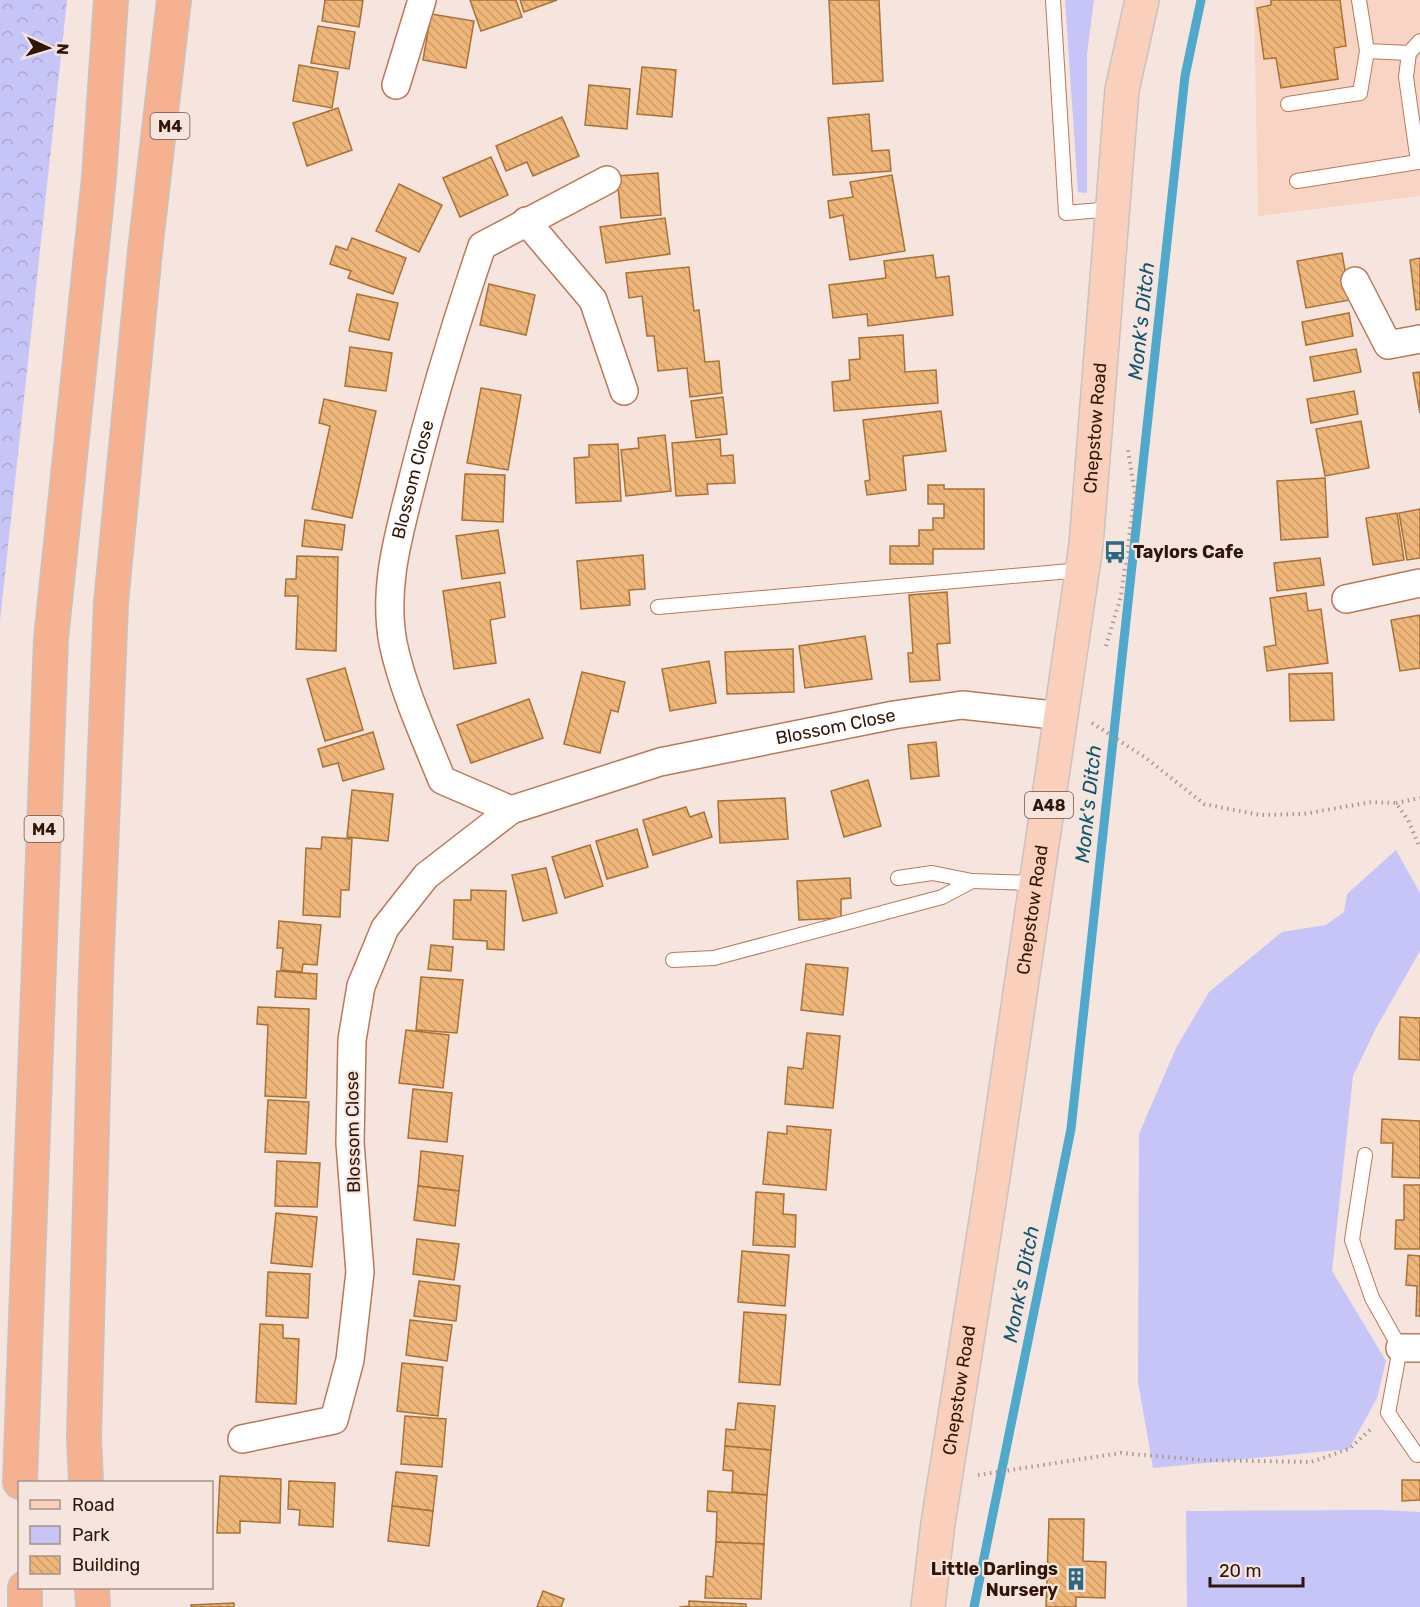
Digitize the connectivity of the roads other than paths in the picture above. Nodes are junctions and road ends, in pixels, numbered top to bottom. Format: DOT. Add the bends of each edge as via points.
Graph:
graph roads {
  1 [pos="111,0"];
  2 [pos="127,0"];
  3 [pos="174,0"];
  4 [pos="195,0"];
  5 [pos="422,0"];
  6 [pos="1053,0"];
  7 [pos="1142,0"];
  8 [pos="1359,0"];
  9 [pos="1420,41"];
  10 [pos="1367,51"];
  11 [pos="1409,53"];
  12 [pos="396,85"];
  13 [pos="1288,104"];
  14 [pos="99,178"];
  15 [pos="607,180"];
  16 [pos="1297,181"];
  17 [pos="1112,209"];
  18 [pos="526,221"];
  19 [pos="145,251"];
  20 [pos="1355,281"];
  21 [pos="1420,339"];
  22 [pos="624,391"];
  23 [pos="1082,570"];
  24 [pos="1420,583"];
  25 [pos="1346,599"];
  26 [pos="658,607"];
  27 [pos="1062,716"];
  28 [pos="511,810"];
  29 [pos="898,878"];
  30 [pos="972,881"];
  31 [pos="1037,883"];
  32 [pos="673,960"];
  33 [pos="1365,1155"];
  34 [pos="1410,1348"];
  35 [pos="243,1439"];
  36 [pos="1418,1455"];
  37 [pos="20,1481"];
  38 [pos="86,1481"];
  39 [pos="25,1589"];
  40 [pos="92,1589"];
  41 [pos="26,1607"];
  42 [pos="93,1607"];
  43 [pos="928,1607"];
  1 -- 14 [label="highway, M4"];
  2 -- 14 [label="highway, M4"];
  3 -- 19 [label="highway, M4"];
  4 -- 19 [label="highway, M4"];
  5 -- 12 [label="street"];
  6 -- 17 [label="lane" via="1066,213"];
  7 -- 17 [label="main road, Chepstow Road / A48" via="1122,90"];
  8 -- 10 [label="lane"];
  9 -- 11 [label="lane"];
  10 -- 11 [label="lane"];
  10 -- 13 [label="lane" via="1359,93"];
  11 -- 16 [label="lane" via="1406,77 1418,162"];
  14 -- 37 [label="highway, M4" via="51,639"];
  15 -- 18 [label="street, Blossom Close"];
  17 -- 23 [label="main road, Chepstow Road / A48"];
  18 -- 22 [label="street" via="593,300"];
  18 -- 28 [label="street, Blossom Close" via="482,246 441,374 390,570 393,641 442,780"];
  19 -- 38 [label="highway, M4" via="111,603 96,974"];
  20 -- 21 [label="street" via="1388,345"];
  23 -- 26 [label="lane"];
  23 -- 27 [label="main road, Chepstow Road / A48"];
  24 -- 25 [label="street"];
  27 -- 28 [label="street, Blossom Close" via="962,705 894,715 660,762"];
  27 -- 31 [label="main road, Chepstow Road / A48"];
  28 -- 35 [label="street, Blossom Close" via="426,876 385,928 361,986 352,1040 350,1143 360,1272 350,1360 334,1420"];
  29 -- 30 [label="lane" via="932,873"];
  30 -- 31 [label="lane"];
  30 -- 32 [label="lane" via="942,897 726,955"];
  31 -- 43 [label="main road, Chepstow Road / A48"];
  33 -- 34 [label="lane" via="1352,1240 1372,1298"];
  34 -- 36 [label="lane" via="1388,1413"];
  39 -- 41 [label="highway"];
  40 -- 42 [label="highway"];
}
